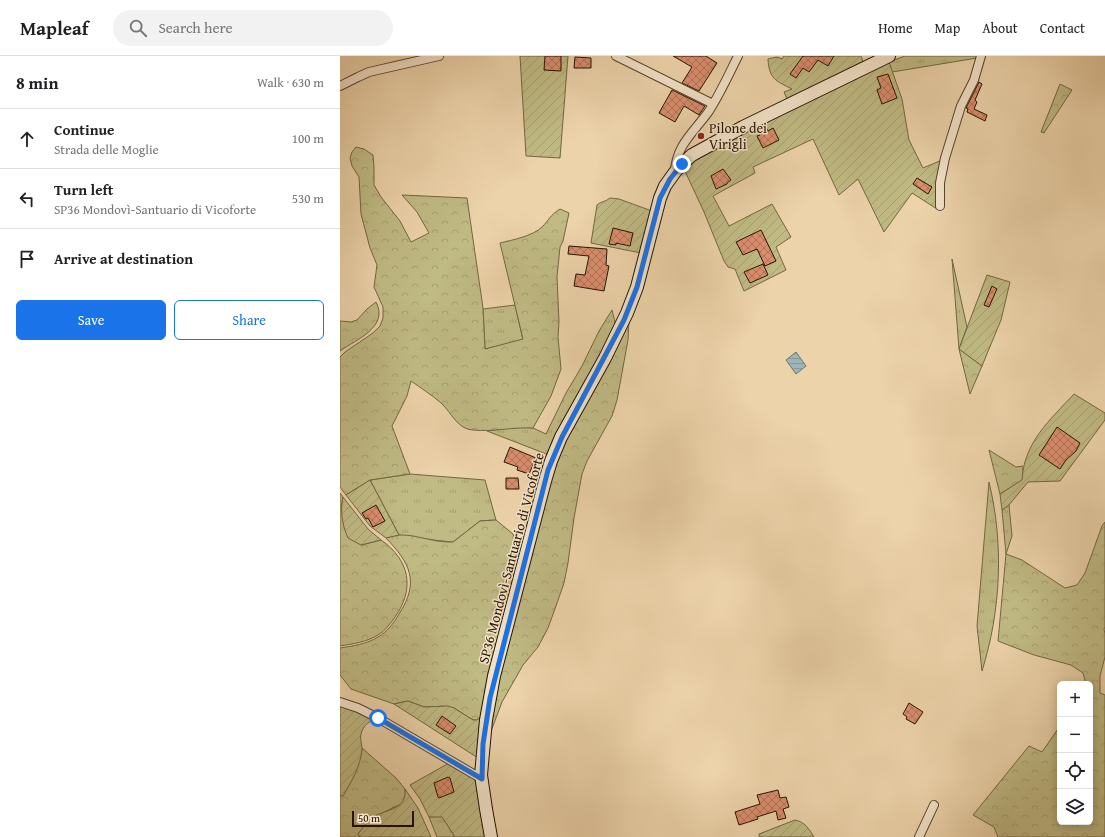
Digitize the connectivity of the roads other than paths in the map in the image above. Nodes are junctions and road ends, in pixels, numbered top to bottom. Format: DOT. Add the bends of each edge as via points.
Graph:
graph roads {
  1 [pos="439,56"];
  2 [pos="616,56"];
  3 [pos="738,56"];
  4 [pos="889,56"];
  5 [pos="981,56"];
  6 [pos="340,86"];
  7 [pos="713,104"];
  8 [pos="674,172"];
  9 [pos="940,206"];
  10 [pos="340,702"];
  11 [pos="482,779"];
  12 [pos="934,805"];
  13 [pos="491,837"];
  14 [pos="919,837"];
  1 -- 6 [label="street" via="369,72"];
  2 -- 7 [label="street"];
  3 -- 7 [label="street"];
  4 -- 8 [label="main road, SP36 Mondovì-Santuario di Vicoforte" via="736,131 692,155"];
  5 -- 9 [label="street" via="974,80 961,106 944,164 940,183"];
  7 -- 8 [label="street" via="680,150"];
  8 -- 11 [label="main road, SP36 Mondovì-Santuario di Vicoforte" via="660,198 637,287 627,313 562,437 548,470 490,698 483,744"];
  10 -- 11 [label="street" via="371,715"];
  11 -- 13 [label="main road, SP36 Mondovì-Santuario di Vicoforte"];
  12 -- 14 [label="street"];
}
